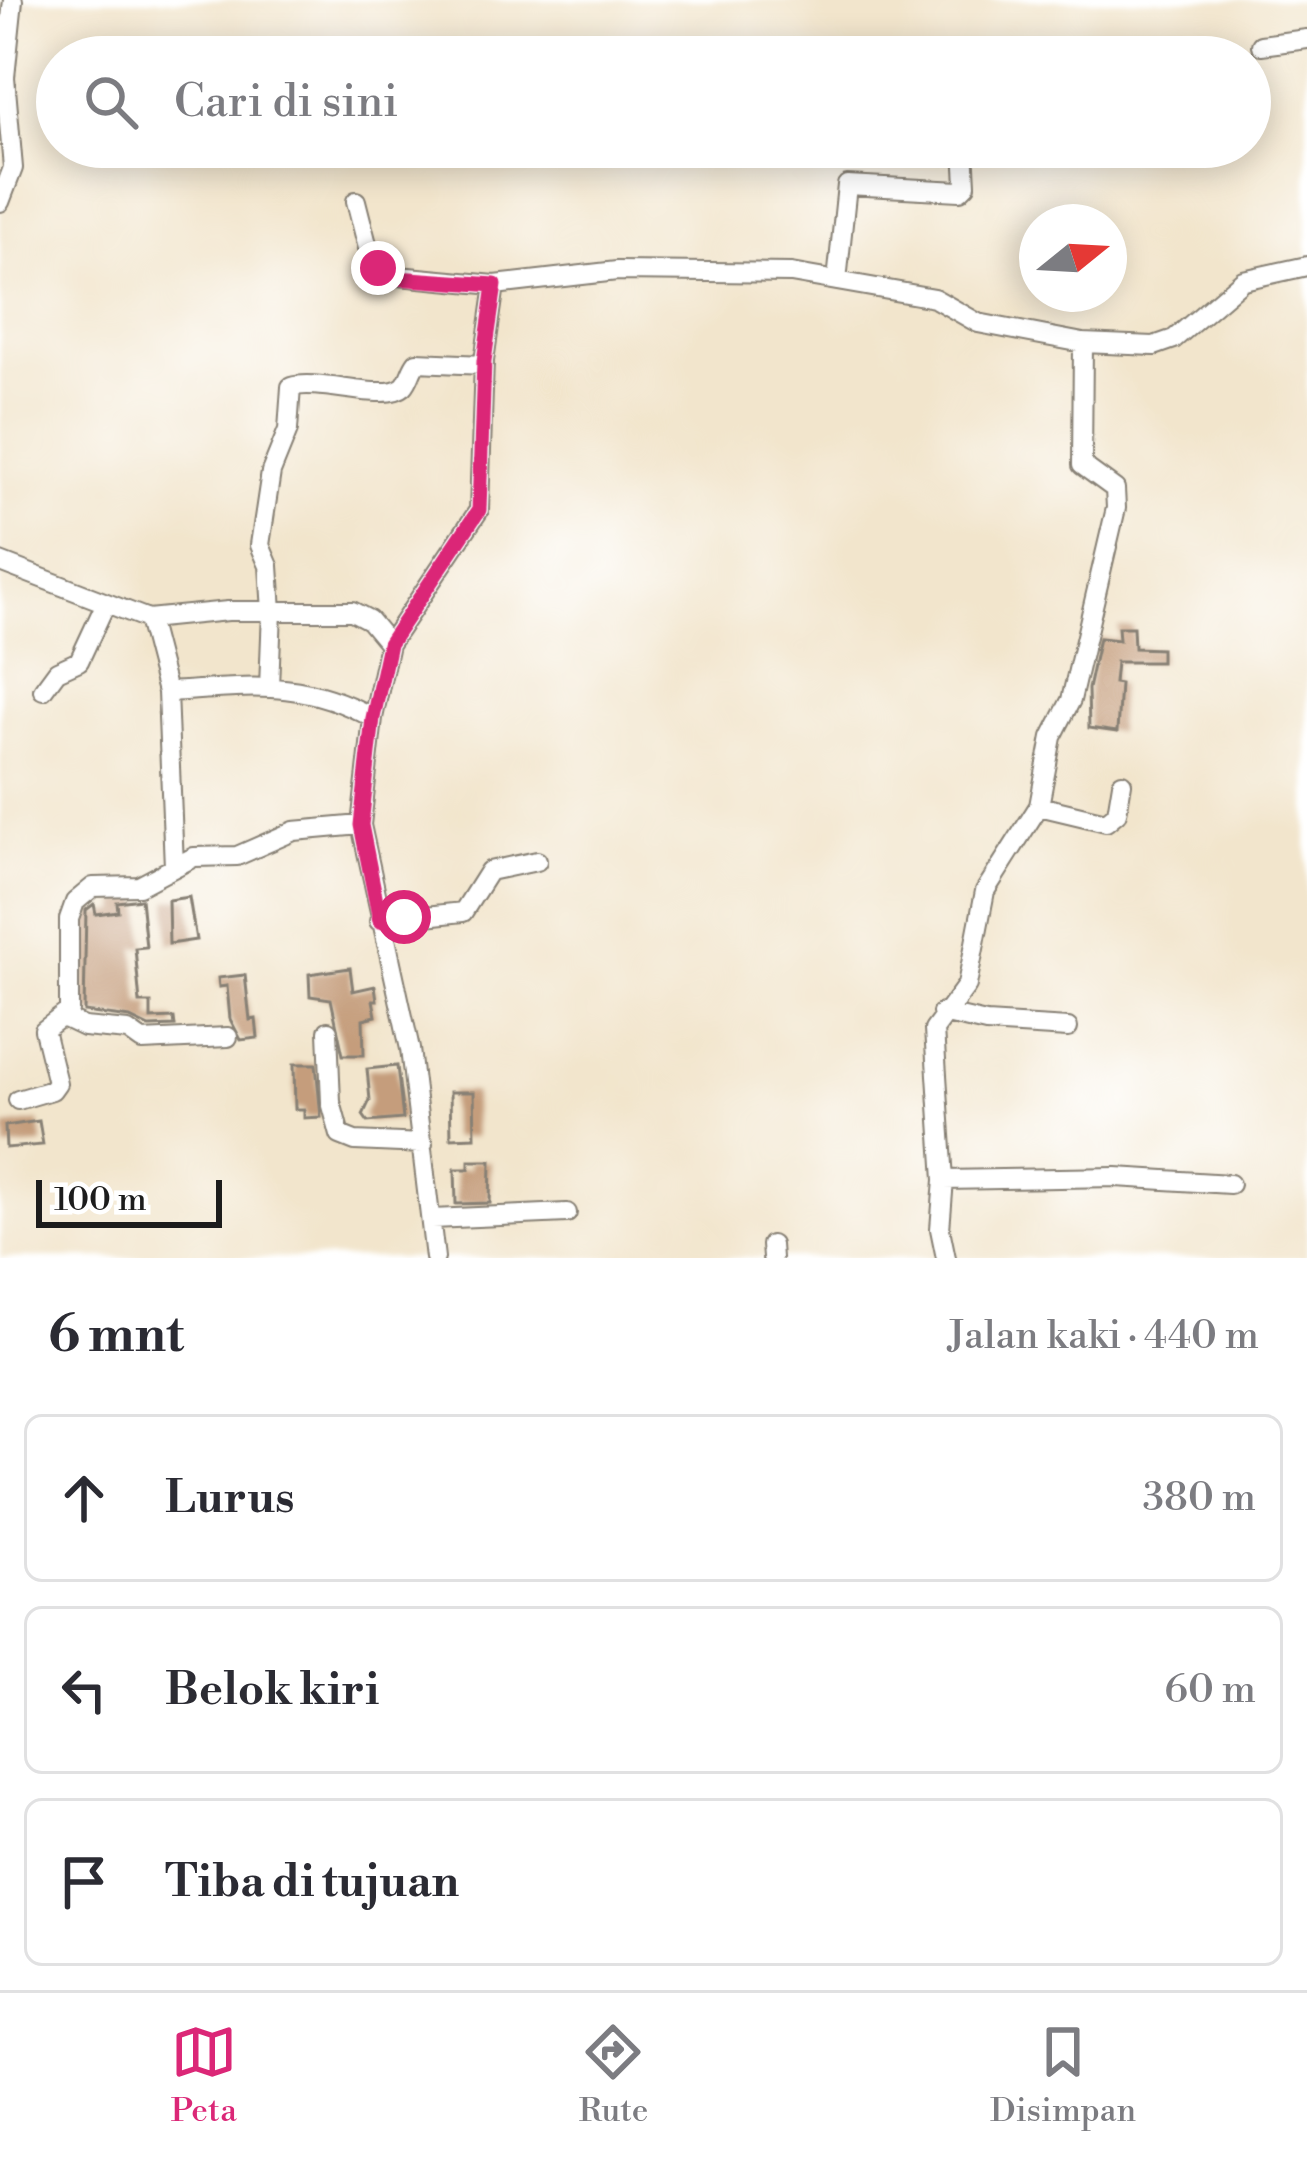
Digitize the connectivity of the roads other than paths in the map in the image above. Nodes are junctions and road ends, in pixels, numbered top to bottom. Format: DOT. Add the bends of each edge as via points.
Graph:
graph roads {
  1 [pos="13,0"];
  2 [pos="1307,39"];
  3 [pos="1271,44"];
  4 [pos="3,103"];
  5 [pos="965,168"];
  6 [pos="356,201"];
  7 [pos="0,202"];
  8 [pos="1307,266"];
  9 [pos="837,281"];
  10 [pos="495,285"];
  11 [pos="1083,343"];
  12 [pos="484,365"];
  13 [pos="0,562"];
  14 [pos="106,604"];
  15 [pos="272,611"];
  16 [pos="148,620"];
  17 [pos="389,644"];
  18 [pos="269,686"];
  19 [pos="43,690"];
  20 [pos="167,692"];
  21 [pos="373,718"];
  22 [pos="1122,783"];
  23 [pos="1039,806"];
  24 [pos="361,825"];
  25 [pos="538,861"];
  26 [pos="174,867"];
  27 [pos="380,921"];
  28 [pos="942,1013"];
  29 [pos="65,1018"];
  30 [pos="1068,1028"];
  31 [pos="328,1031"];
  32 [pos="228,1037"];
  33 [pos="18,1100"];
  34 [pos="424,1144"];
  35 [pos="944,1180"];
  36 [pos="1230,1184"];
  37 [pos="567,1214"];
  38 [pos="432,1219"];
  39 [pos="435,1258"];
  40 [pos="946,1258"];
  1 -- 4 [label="street"];
  2 -- 3 [label="street"];
  4 -- 7 [label="street" via="13,168"];
  5 -- 9 [label="street" via="960,191 847,185"];
  6 -- 10 [label="street" via="369,252 387,274"];
  8 -- 11 [label="street" via="1243,280 1161,345"];
  9 -- 10 [label="street" via="767,271 617,271"];
  9 -- 11 [label="street" via="934,298 974,322"];
  10 -- 12 [label="street"];
  11 -- 23 [label="street" via="1082,465 1115,489 1116,508"];
  12 -- 15 [label="street" via="417,362 406,384 389,392 291,387 260,545"];
  12 -- 17 [label="street" via="479,510"];
  13 -- 14 [label="street"];
  14 -- 16 [label="street"];
  14 -- 19 [label="street" via="80,662 57,671"];
  15 -- 16 [label="street"];
  15 -- 17 [label="street" via="352,611"];
  15 -- 18 [label="street"];
  16 -- 20 [label="street"];
  17 -- 21 [label="street"];
  18 -- 20 [label="street"];
  18 -- 21 [label="street" via="334,697"];
  20 -- 26 [label="street"];
  21 -- 24 [label="street"];
  22 -- 23 [label="street" via="1117,813 1106,822"];
  23 -- 28 [label="street" via="985,891 972,970"];
  24 -- 26 [label="street" via="284,833 243,854 194,857"];
  24 -- 27 [label="street"];
  25 -- 27 [label="street" via="489,872 463,912"];
  26 -- 29 [label="street" via="139,886 93,887 75,902"];
  27 -- 34 [label="street"];
  28 -- 30 [label="street"];
  28 -- 35 [label="street" via="933,1051"];
  29 -- 32 [label="street" via="142,1041"];
  29 -- 33 [label="street" via="44,1030 56,1087"];
  31 -- 34 [label="street" via="340,1135"];
  34 -- 38 [label="street"];
  35 -- 36 [label="street"];
  35 -- 40 [label="street"];
  37 -- 38 [label="street"];
  38 -- 39 [label="street"];
}
